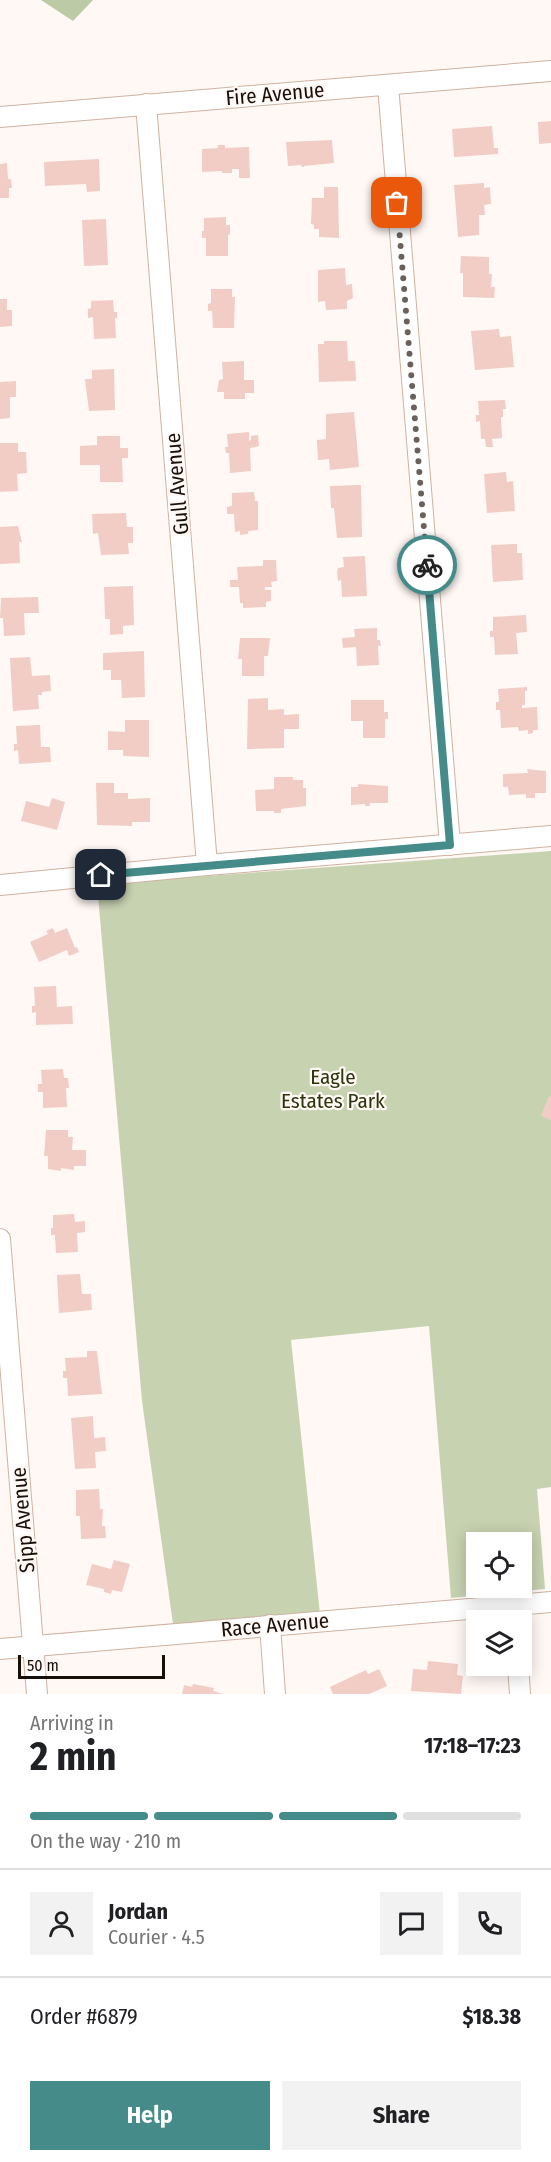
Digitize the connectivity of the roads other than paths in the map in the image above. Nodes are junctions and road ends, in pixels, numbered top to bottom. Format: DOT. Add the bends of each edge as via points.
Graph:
graph roads {
  1 [pos="551,71"];
  2 [pos="388,85"];
  3 [pos="147,104"];
  4 [pos="0,117"];
  5 [pos="551,836"];
  6 [pos="450,845"];
  7 [pos="207,865"];
  8 [pos="0,885"];
  9 [pos="0,1239"];
  10 [pos="551,1602"];
  11 [pos="523,1610"];
  12 [pos="466,1615"];
  13 [pos="270,1625"];
  14 [pos="33,1646"];
  15 [pos="0,1649"];
  16 [pos="519,1676"];
  17 [pos="37,1694"];
  18 [pos="275,1694"];
  19 [pos="520,1694"];
  1 -- 2 [label="street, Fire Avenue"];
  2 -- 3 [label="street, Fire Avenue"];
  2 -- 6 [label="street"];
  3 -- 4 [label="street, Fire Avenue"];
  3 -- 7 [label="street, Gull Avenue"];
  5 -- 6 [label="street"];
  6 -- 7 [label="street"];
  7 -- 8 [label="street"];
  9 -- 14 [label="street, Sipp Avenue"];
  10 -- 11 [label="street, Race Avenue"];
  12 -- 13 [label="street, Race Avenue"];
  13 -- 14 [label="street, Race Avenue"];
  13 -- 18 [label="street"];
  14 -- 15 [label="street, Race Avenue"];
  14 -- 17 [label="street, Sipp Avenue"];
  16 -- 19 [label="street"];
}
